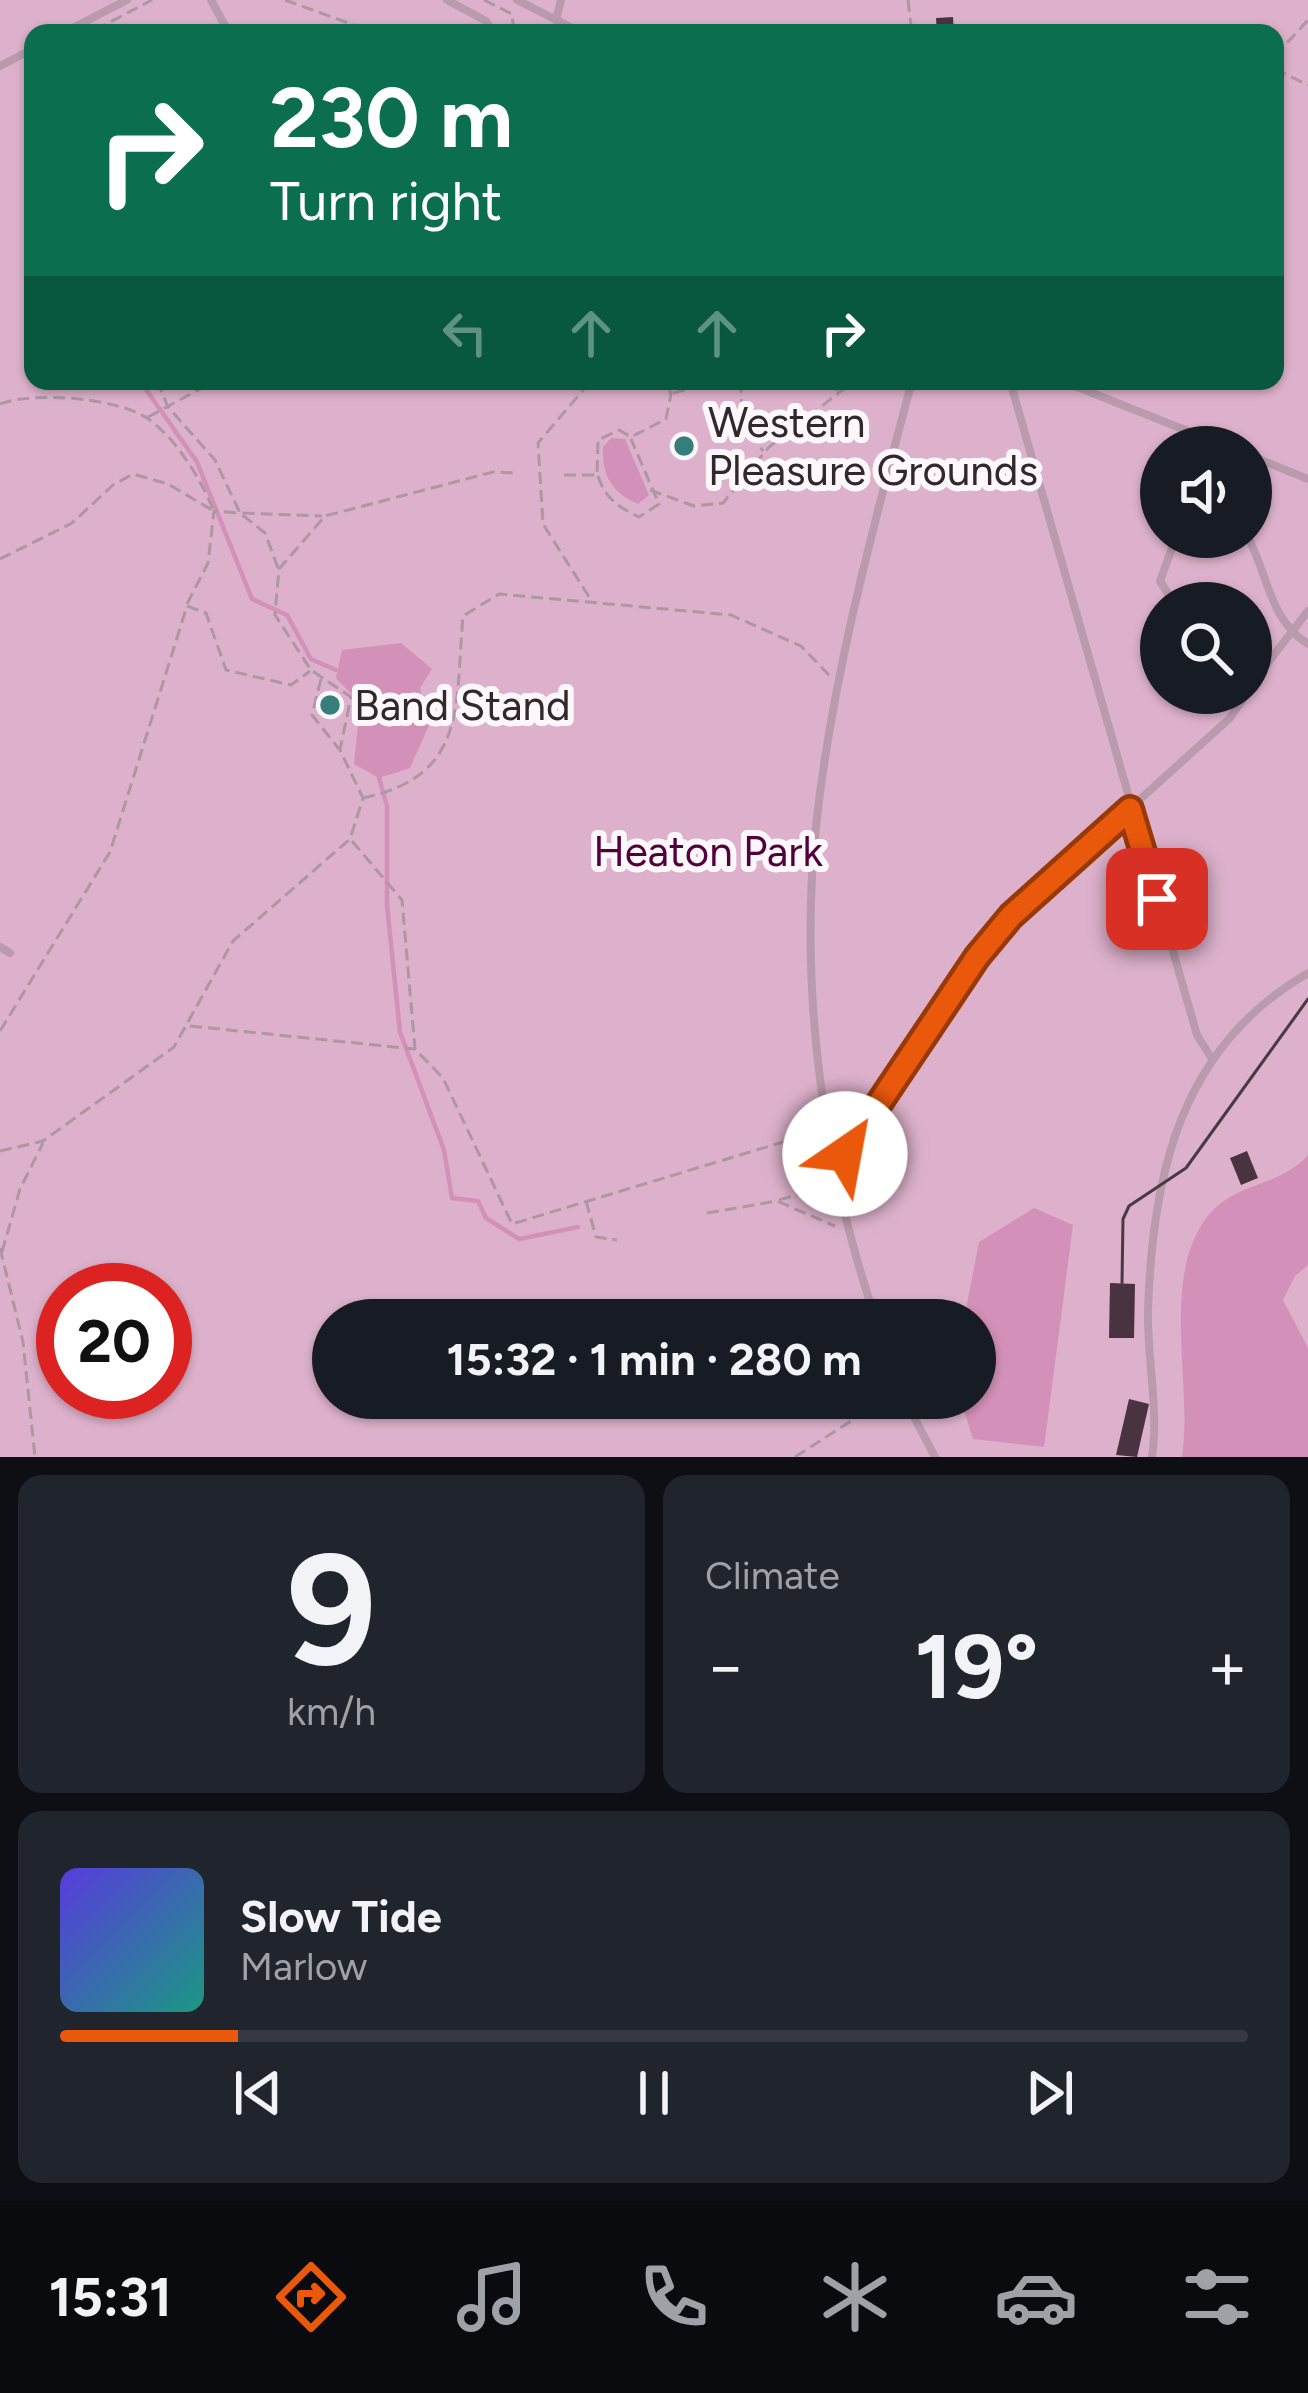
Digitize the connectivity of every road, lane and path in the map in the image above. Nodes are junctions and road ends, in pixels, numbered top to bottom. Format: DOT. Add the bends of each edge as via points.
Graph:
graph roads {
  1 [pos="127,0"];
  2 [pos="152,0"];
  3 [pos="211,0"];
  4 [pos="226,0"];
  5 [pos="285,0"];
  6 [pos="447,0"];
  7 [pos="484,0"];
  8 [pos="517,0"];
  9 [pos="561,0"];
  10 [pos="535,9"];
  11 [pos="218,10"];
  12 [pos="556,20"];
  13 [pos="1308,20"];
  14 [pos="108,23"];
  15 [pos="80,24"];
  16 [pos="225,24"];
  17 [pos="351,24"];
  18 [pos="484,24"];
  19 [pos="513,24"];
  20 [pos="528,24"];
  21 [pos="564,24"];
  22 [pos="1284,46"];
  23 [pos="160,390"];
  24 [pos="198,390"];
  25 [pos="583,390"];
  26 [pos="669,390"];
  27 [pos="686,390"];
  28 [pos="741,390"];
  29 [pos="838,390"];
  30 [pos="910,390"];
  31 [pos="1013,390"];
  32 [pos="1085,390"];
  33 [pos="671,394"];
  34 [pos="0,404"];
  35 [pos="167,407"];
  36 [pos="150,417"];
  37 [pos="1175,426"];
  38 [pos="631,437"];
  39 [pos="764,453"];
  40 [pos="1272,464"];
  41 [pos="1308,467"];
  42 [pos="518,473"];
  43 [pos="564,475"];
  44 [pos="597,475"];
  45 [pos="1303,477"];
  46 [pos="650,490"];
  47 [pos="216,511"];
  48 [pos="240,513"];
  49 [pos="325,516"];
  50 [pos="1257,558"];
  51 [pos="0,559"];
  52 [pos="279,569"];
  53 [pos="593,603"];
  54 [pos="187,606"];
  55 [pos="1308,611"];
  56 [pos="1289,633"];
  57 [pos="1308,644"];
  58 [pos="1272,650"];
  59 [pos="311,670"];
  60 [pos="322,677"];
  61 [pos="839,685"];
  62 [pos="1233,714"];
  63 [pos="340,750"];
  64 [pos="363,798"];
  65 [pos="1130,809"];
  66 [pos="350,838"];
  67 [pos="0,947"];
  68 [pos="10,953"];
  69 [pos="1308,973"];
  70 [pos="189,1026"];
  71 [pos="0,1031"];
  72 [pos="414,1049"];
  73 [pos="1212,1059"];
  74 [pos="830,1128"];
  75 [pos="44,1142"];
  76 [pos="0,1151"];
  77 [pos="836,1161"];
  78 [pos="841,1181"];
  79 [pos="586,1199"];
  80 [pos="777,1201"];
  81 [pos="707,1213"];
  82 [pos="854,1234"];
  83 [pos="617,1240"];
  84 [pos="1,1251"];
  85 [pos="871,1299"];
  86 [pos="854,1419"];
  87 [pos="915,1419"];
  88 [pos="35,1457"];
  89 [pos="795,1457"];
  90 [pos="935,1457"];
  91 [pos="1152,1457"];
  1 -- 15 [label="lane"];
  2 -- 14 [label="path"];
  3 -- 11 [label="lane"];
  4 -- 11 [label="lane"];
  5 -- 17 [label="path"];
  6 -- 18 [label="lane"];
  7 -- 19 [label="path" via="512,14"];
  8 -- 10 [label="lane"];
  9 -- 12 [label="lane"];
  10 -- 12 [label="lane"];
  10 -- 20 [label="path"];
  11 -- 16 [label="lane"];
  12 -- 21 [label="lane"];
  13 -- 22 [label="path"];
  23 -- 35 [label="path"];
  24 -- 35 [label="path"];
  25 -- 53 [label="path" via="538,443 543,524"];
  26 -- 33 [label="path"];
  27 -- 33 [label="path"];
  28 -- 39 [label="path" via="742,418"];
  29 -- 39 [label="path"];
  30 -- 61 [label="lane"];
  31 -- 65 [label="lane"];
  32 -- 37 [label="lane"];
  33 -- 38 [label="path" via="665,419"];
  34 -- 36 [label="path" via="34,394"];
  35 -- 36 [label="path"];
  35 -- 48 [label="path" via="215,460"];
  36 -- 47 [label="path"];
  38 -- 44 [label="path" via="619,430 598,440"];
  38 -- 46 [label="path"];
  39 -- 46 [label="path" via="723,503 706,508"];
  40 -- 45 [label="lane"];
  41 -- 45 [label="lane"];
  42 -- 49 [label="path" via="493,472"];
  43 -- 44 [label="path"];
  44 -- 46 [label="path" via="604,494 639,518 659,504"];
  47 -- 48 [label="path"];
  47 -- 51 [label="path" via="133,474 72,523"];
  47 -- 54 [label="path" via="208,563"];
  48 -- 49 [label="path"];
  48 -- 52 [label="path" via="265,533"];
  49 -- 52 [label="path"];
  50 -- 56 [label="lane"];
  52 -- 59 [label="path" via="275,615"];
  53 -- 61 [label="path" via="731,615 801,646"];
  53 -- 64 [label="path" via="499,594 463,616 456,705 440,752 424,778"];
  54 -- 59 [label="path" via="206,613 226,670 291,685"];
  54 -- 71 [label="path" via="110,852"];
  55 -- 56 [label="lane"];
  56 -- 57 [label="lane"];
  56 -- 58 [label="lane"];
  59 -- 60 [label="path"];
  60 -- 63 [label="path" via="312,715"];
  60 -- 63 [label="path" via="351,697"];
  61 -- 74 [label="lane" via="812,891 818,1062"];
  62 -- 65 [label="lane"];
  63 -- 64 [label="path"];
  64 -- 66 [label="path"];
  65 -- 73 [label="lane" via="1197,1035"];
  65 -- 77 [label="lane" via="1011,916"];
  66 -- 70 [label="path" via="233,941"];
  66 -- 72 [label="path" via="402,900"];
  67 -- 68 [label="lane"];
  69 -- 73 [label="lane"];
  70 -- 72 [label="path"];
  70 -- 75 [label="path" via="175,1047"];
  72 -- 79 [label="path" via="443,1078 512,1224"];
  73 -- 91 [label="lane" via="1157,1188 1148,1314"];
  74 -- 77 [label="lane"];
  74 -- 79 [label="path"];
  75 -- 76 [label="path"];
  75 -- 84 [label="path"];
  77 -- 78 [label="lane"];
  78 -- 80 [label="path"];
  78 -- 82 [label="lane"];
  79 -- 83 [label="path" via="596,1237"];
  80 -- 81 [label="path"];
  80 -- 82 [label="path"];
  82 -- 85 [label="lane"];
  84 -- 88 [label="path" via="23,1342"];
  86 -- 89 [label="path"];
  87 -- 90 [label="lane"];
}
